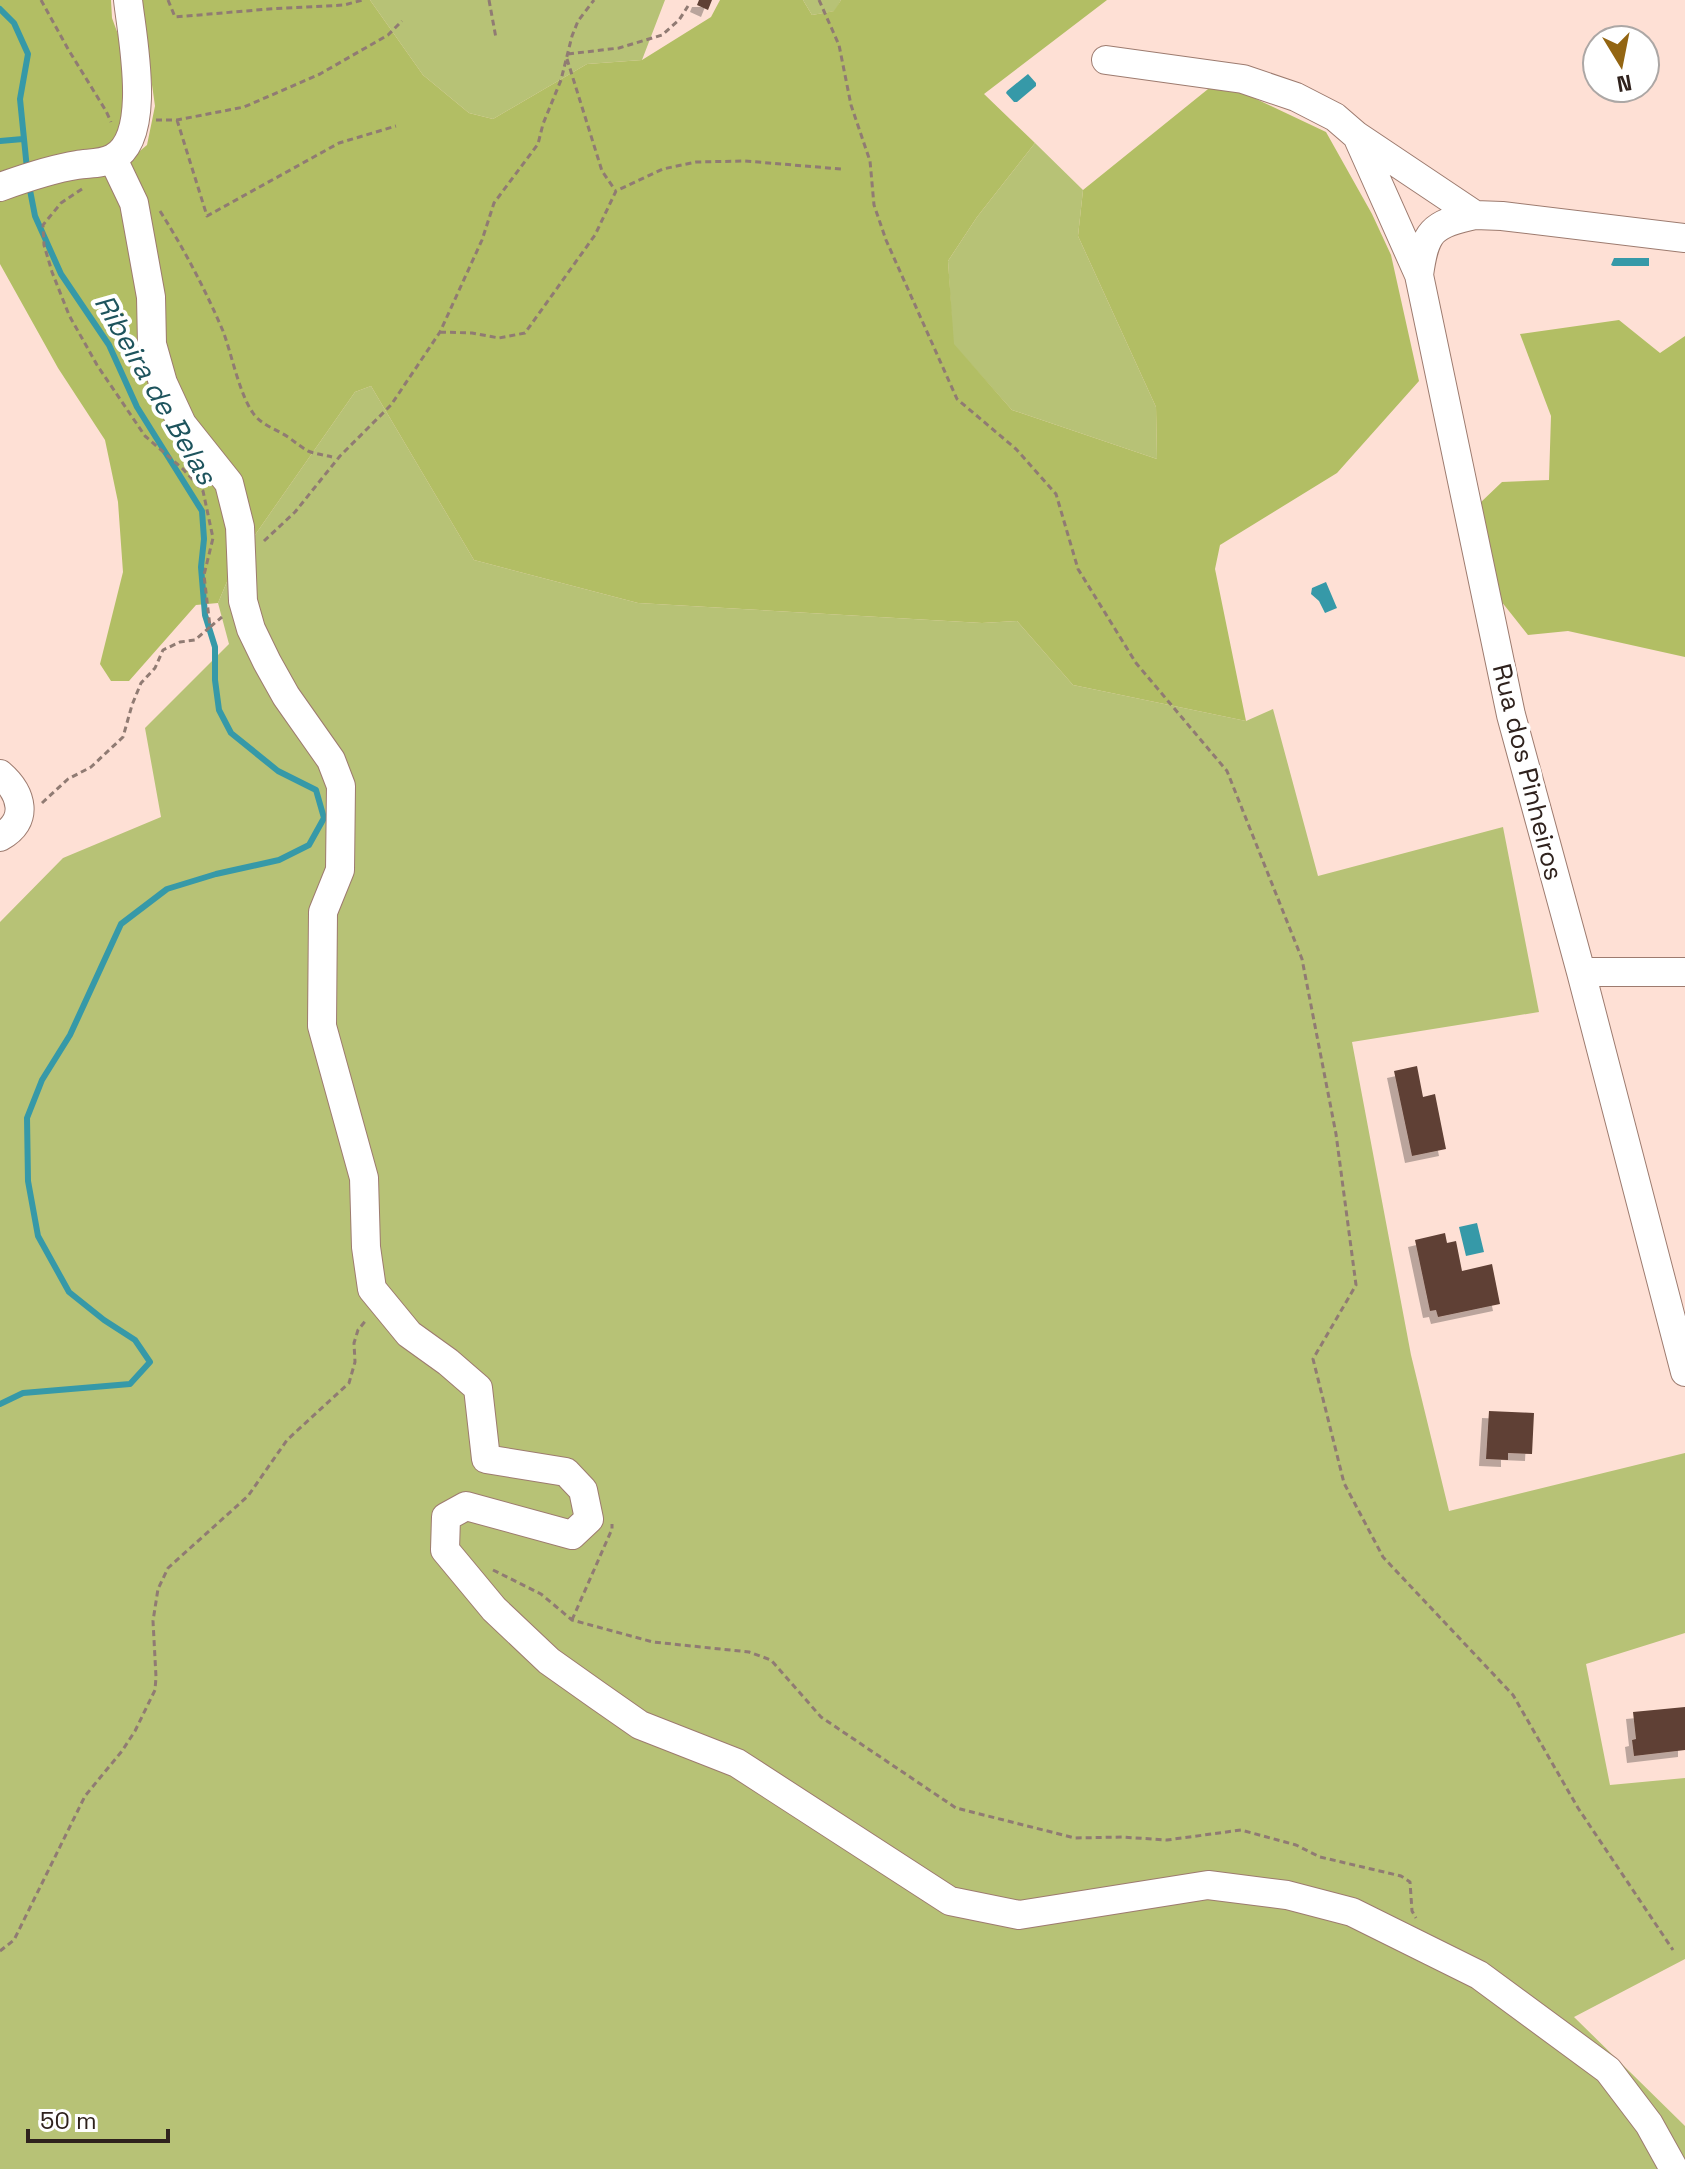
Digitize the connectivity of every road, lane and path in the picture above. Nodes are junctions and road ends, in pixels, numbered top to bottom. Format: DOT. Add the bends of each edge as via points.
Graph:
graph roads {
  1 [pos="41,0"];
  2 [pos="128,0"];
  3 [pos="168,0"];
  4 [pos="363,0"];
  5 [pos="489,0"];
  6 [pos="594,0"];
  7 [pos="819,0"];
  8 [pos="688,6"];
  9 [pos="402,21"];
  10 [pos="496,38"];
  11 [pos="568,56"];
  12 [pos="1106,60"];
  13 [pos="136,120"];
  14 [pos="177,120"];
  15 [pos="396,126"];
  16 [pos="1357,136"];
  17 [pos="118,155"];
  18 [pos="841,169"];
  19 [pos="0,187"];
  20 [pos="82,189"];
  21 [pos="616,191"];
  22 [pos="160,211"];
  23 [pos="1475,215"];
  24 [pos="1685,238"];
  25 [pos="1419,275"];
  26 [pos="440,332"];
  27 [pos="332,457"];
  28 [pos="243,561"];
  29 [pos="243,601"];
  30 [pos="210,627"];
  31 [pos="0,774"];
  32 [pos="7,832"];
  33 [pos="1581,972"];
  34 [pos="1685,972"];
  35 [pos="382,1301"];
  36 [pos="1684,1361"];
  37 [pos="454,1561"];
  38 [pos="1418,1919"];
  39 [pos="1673,1950"];
  40 [pos="0,1951"];
  41 [pos="1674,2169"];
  1 -- 17 [label="path" via="106,111"];
  2 -- 13 [label="street"];
  3 -- 4 [label="path" via="175,17"];
  5 -- 10 [label="path"];
  6 -- 11 [label="path" via="578,21"];
  7 -- 39 [label="path" via="839,45 886,240 957,399 1016,449 1056,494 1078,569 1136,663 1227,771 1302,959 1336,1134 1356,1285 1313,1359 1344,1483 1383,1557 1513,1695 1578,1808"];
  8 -- 11 [label="path" via="662,35"];
  9 -- 14 [label="path" via="388,35 308,79 244,107"];
  11 -- 21 [label="path" via="602,171"];
  11 -- 26 [label="path" via="538,144 494,203"];
  12 -- 16 [label="street" via="1243,79 1296,97 1335,117"];
  13 -- 14 [label="path"];
  13 -- 17 [label="street"];
  14 -- 15 [label="path" via="207,216 339,143"];
  16 -- 23 [label="street"];
  16 -- 25 [label="street"];
  17 -- 19 [label="street"];
  17 -- 28 [label="street" via="134,203 151,297 152,344 163,383 182,424 229,483"];
  18 -- 21 [label="path" via="696,162 663,169"];
  20 -- 30 [label="path" via="43,225 44,245 69,315 97,365 145,436 203,491 213,538 204,575"];
  21 -- 26 [label="path" via="595,235 525,333 499,338"];
  22 -- 27 [label="path" via="206,292 253,414 304,449"];
  23 -- 24 [label="street"];
  23 -- 25 [label="street, Rua dos Pinheiros" via="1432,231 1423,247"];
  25 -- 33 [label="street, Rua dos Pinheiros" via="1511,715"];
  26 -- 28 [label="path" via="391,405"];
  28 -- 29 [label="street"];
  29 -- 30 [label="path"];
  29 -- 35 [label="street" via="267,662 331,760 341,786 340,870 323,912 322,1026 364,1178 372,1289"];
  30 -- 32 [label="path" via="195,640 163,650 141,683 123,737"];
  31 -- 32 [label="street" via="20,805"];
  33 -- 34 [label="street"];
  33 -- 36 [label="street, Rua dos Pinheiros"];
  35 -- 37 [label="street" via="409,1334 478,1388 486,1459 566,1472 583,1490 589,1519 572,1535 466,1506 446,1517 445,1550"];
  35 -- 40 [label="path" via="358,1330 349,1383 287,1440 248,1496 168,1568 153,1621 155,1690 122,1751 85,1796 14,1940"];
  37 -- 38 [label="path" via="486,1566 541,1594 572,1620 653,1642 749,1652 771,1660 821,1717 956,1808 1075,1838 1167,1840 1241,1830 1320,1857 1401,1876 1410,1882 1412,1911"];
  37 -- 41 [label="street" via="494,1609 549,1661 640,1725 737,1763 950,1901 1019,1915 1208,1885 1287,1895 1352,1912 1479,1975 1608,2070 1649,2124"];
}
